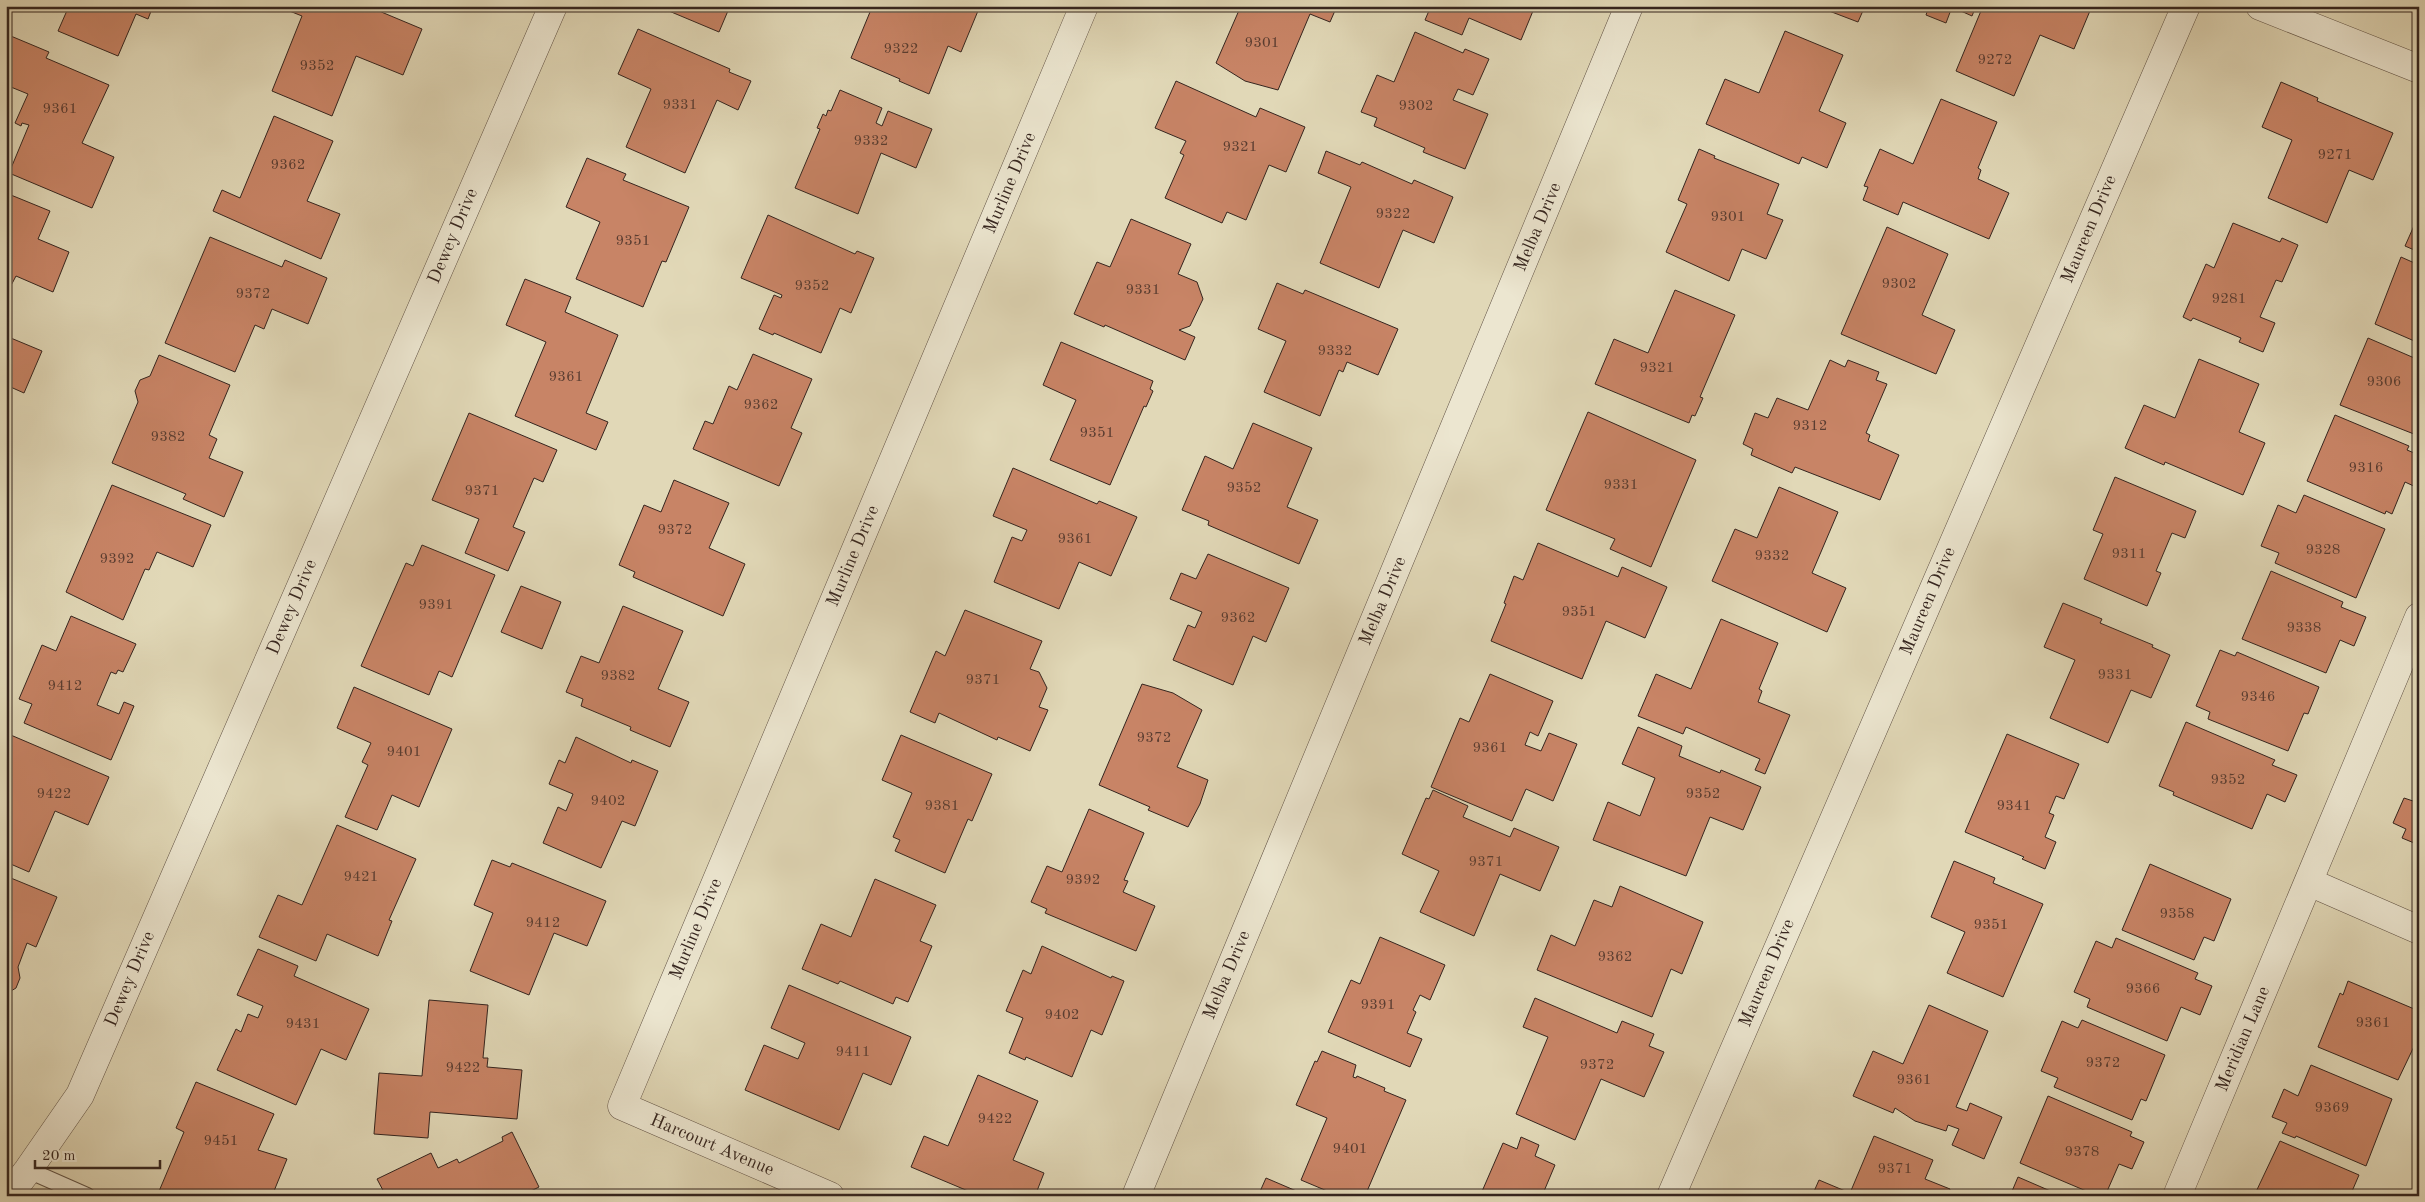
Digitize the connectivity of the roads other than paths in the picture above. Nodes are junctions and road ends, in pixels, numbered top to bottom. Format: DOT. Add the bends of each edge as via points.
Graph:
graph roads {
  1 [pos="553,6"];
  2 [pos="1084,6"];
  3 [pos="1629,6"];
  4 [pos="2186,6"];
  5 [pos="2260,6"];
  6 [pos="2419,69"];
  7 [pos="2419,618"];
  8 [pos="2309,882"];
  9 [pos="2419,930"];
  10 [pos="622,1106"];
  11 [pos="28,1170"];
  12 [pos="8,1196"];
  13 [pos="87,1196"];
  14 [pos="830,1196"];
  15 [pos="1136,1196"];
  16 [pos="1671,1196"];
  17 [pos="2178,1196"];
  1 -- 11 [label="street, Dewey Drive" via="80,1094"];
  2 -- 10 [label="street, Murline Drive"];
  3 -- 15 [label="street, Melba Drive"];
  4 -- 16 [label="street, Maureen Drive"];
  5 -- 6 [label="street"];
  7 -- 8 [label="street, Meridian Lane"];
  8 -- 9 [label="street"];
  8 -- 17 [label="street, Meridian Lane"];
  10 -- 14 [label="street, Harcourt Avenue"];
  11 -- 12 [label="street, Dewey Drive"];
  11 -- 13 [label="lane"];
}
